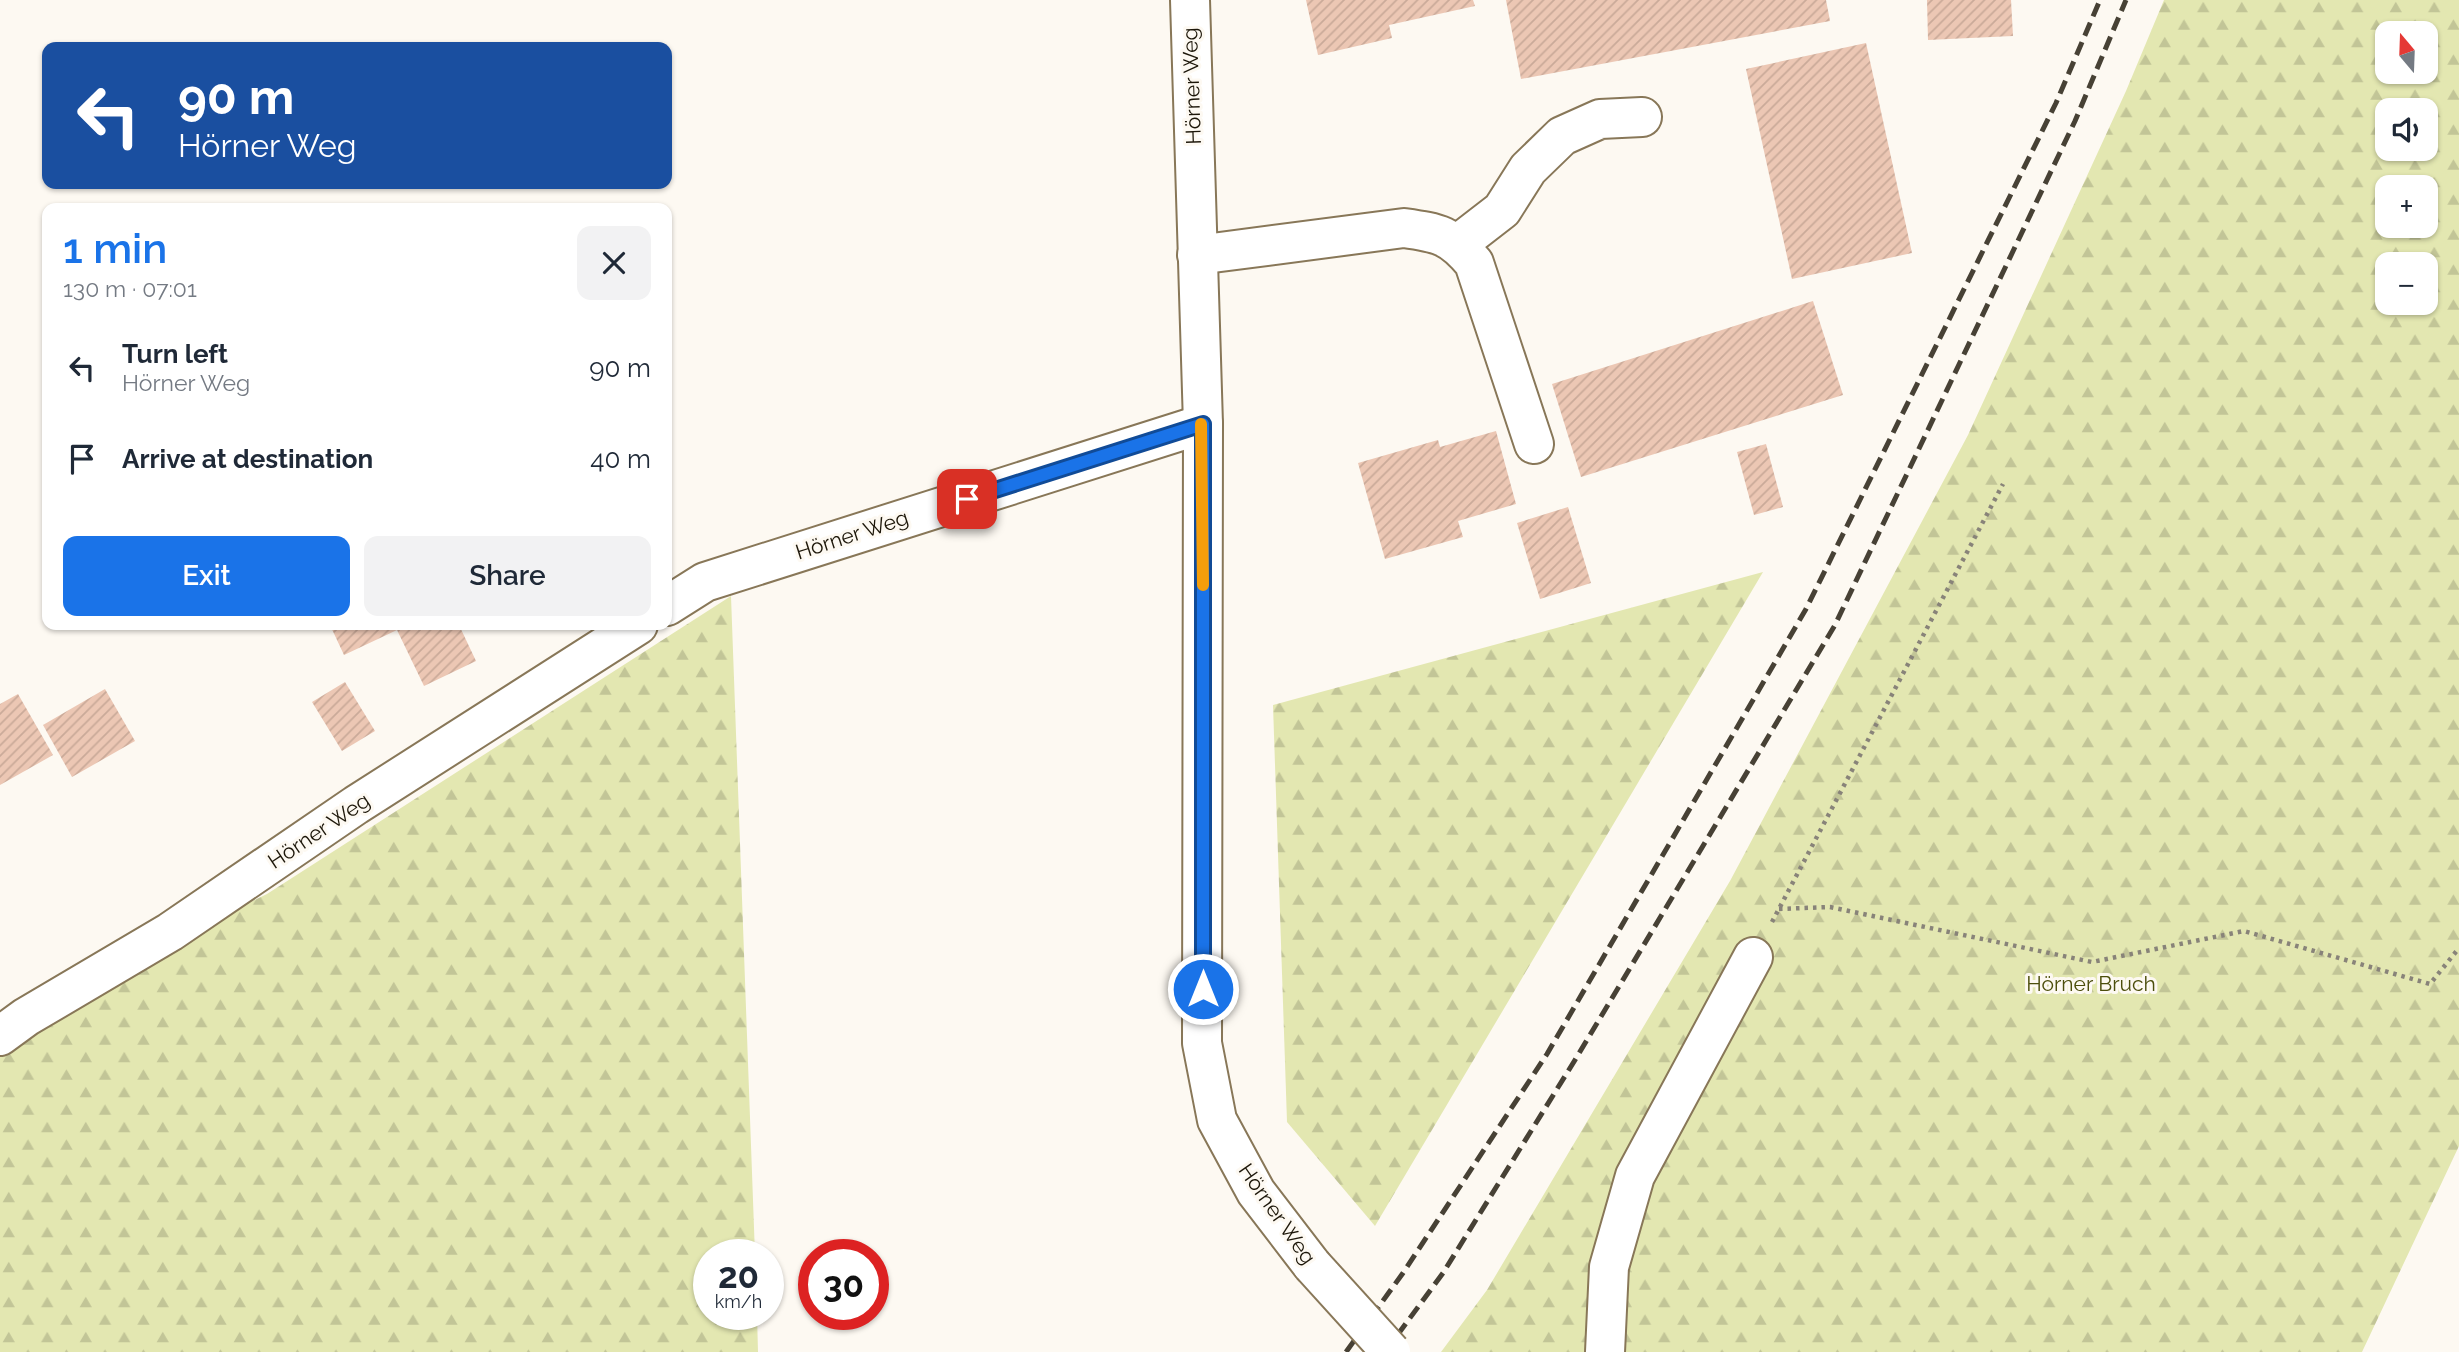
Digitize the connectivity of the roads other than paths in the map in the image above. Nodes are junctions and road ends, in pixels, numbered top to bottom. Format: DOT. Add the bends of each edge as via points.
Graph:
graph roads {
  1 [pos="1190,0"];
  2 [pos="1642,117"];
  3 [pos="1458,244"];
  4 [pos="1198,256"];
  5 [pos="1203,424"];
  6 [pos="1534,444"];
  7 [pos="672,603"];
  8 [pos="630,630"];
  9 [pos="1753,957"];
  10 [pos="0,1036"];
  11 [pos="1391,1352"];
  12 [pos="1605,1352"];
  1 -- 4 [label="street, Hörner Weg"];
  2 -- 3 [label="street" via="1600,119 1562,136 1528,169 1502,210"];
  3 -- 4 [label="street" via="1434,232 1404,228"];
  3 -- 6 [label="street" via="1474,264"];
  4 -- 5 [label="street, Hörner Weg"];
  5 -- 7 [label="street, Hörner Weg" via="705,582"];
  5 -- 11 [label="street, Hörner Weg, bridge" via="1202,1043 1217,1120 1256,1192 1312,1265"];
  8 -- 10 [label="street, Hörner Weg" via="356,805 170,932"];
  9 -- 12 [label="street" via="1635,1177 1609,1267"];
}
